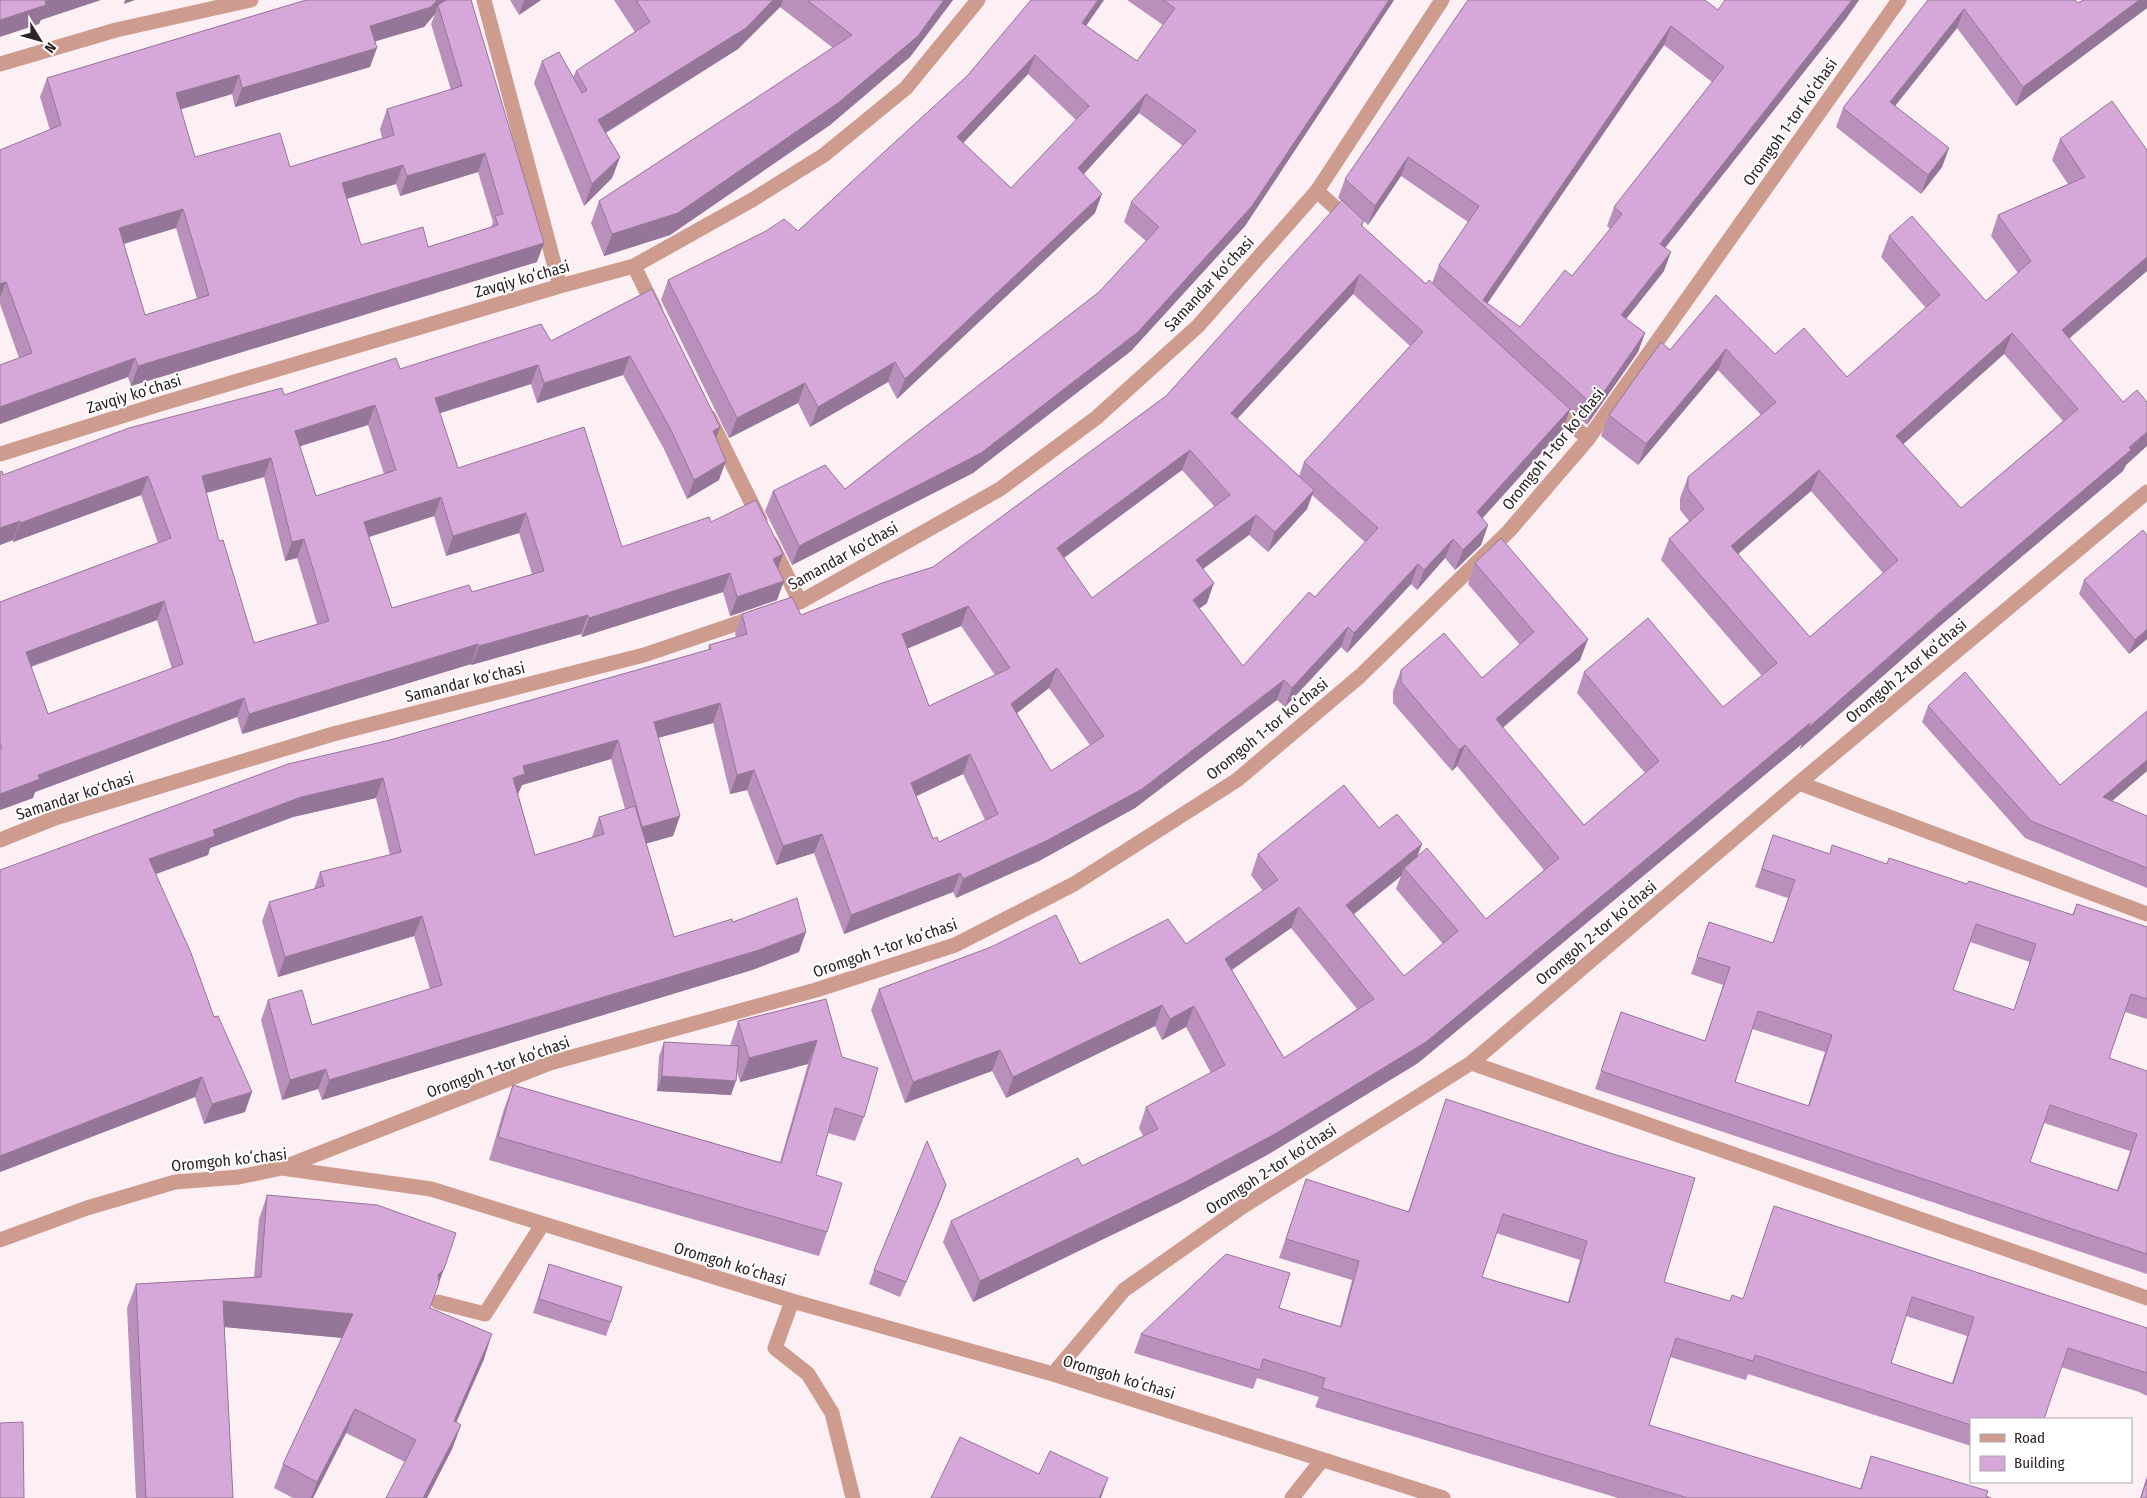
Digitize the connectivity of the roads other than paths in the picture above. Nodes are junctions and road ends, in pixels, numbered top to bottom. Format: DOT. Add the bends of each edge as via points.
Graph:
graph roads {
  1 [pos="251,0"];
  2 [pos="484,0"];
  3 [pos="978,0"];
  4 [pos="1442,0"];
  5 [pos="1899,0"];
  6 [pos="0,64"];
  7 [pos="1317,191"];
  8 [pos="1361,231"];
  9 [pos="634,266"];
  10 [pos="560,286"];
  11 [pos="660,319"];
  12 [pos="1544,398"];
  13 [pos="704,407"];
  14 [pos="1588,438"];
  15 [pos="0,454"];
  16 [pos="2147,492"];
  17 [pos="800,602"];
  18 [pos="1799,783"];
  19 [pos="0,840"];
  20 [pos="2147,914"];
  21 [pos="1471,1063"];
  22 [pos="282,1168"];
  23 [pos="542,1224"];
  24 [pos="0,1240"];
  25 [pos="2147,1298"];
  26 [pos="792,1301"];
  27 [pos="438,1302"];
  28 [pos="1052,1374"];
  29 [pos="1322,1460"];
  30 [pos="853,1498"];
  31 [pos="1292,1498"];
  32 [pos="1443,1498"];
  1 -- 6 [label="street" via="116,30"];
  2 -- 10 [label="street"];
  3 -- 9 [label="street, Zavqiy koʻchasi" via="906,88 824,155 752,200"];
  4 -- 7 [label="street, Samandar ko‘chasi"];
  5 -- 14 [label="street, Oromgoh 1-tor koʻchasi"];
  7 -- 8 [label="street"];
  7 -- 17 [label="street, Samandar ko‘chasi" via="1198,326 1096,418 1000,489"];
  9 -- 10 [label="street, Zavqiy koʻchasi"];
  9 -- 11 [label="street"];
  10 -- 15 [label="street, Zavqiy koʻchasi"];
  12 -- 14 [label="street"];
  13 -- 17 [label="street"];
  14 -- 22 [label="street, Oromgoh 1-tor koʻchasi" via="1509,531 1360,676 1237,780 1074,884 955,945 816,990 550,1063"];
  16 -- 18 [label="street, Oromgoh 2-tor koʻchasi"];
  17 -- 19 [label="street, Samandar ko‘chasi" via="644,655 323,736 55,818"];
  18 -- 20 [label="street"];
  18 -- 21 [label="street, Oromgoh 2-tor koʻchasi"];
  21 -- 25 [label="street"];
  21 -- 28 [label="street, Oromgoh 2-tor koʻchasi" via="1239,1209 1124,1290"];
  22 -- 23 [label="street, Oromgoh koʻchasi" via="431,1189"];
  22 -- 24 [label="street, Oromgoh koʻchasi" via="239,1177 175,1182 87,1208"];
  23 -- 26 [label="street, Oromgoh koʻchasi"];
  23 -- 27 [label="street" via="485,1314"];
  26 -- 28 [label="street, Oromgoh koʻchasi"];
  26 -- 30 [label="street" via="775,1348 808,1374 832,1413"];
  28 -- 29 [label="street, Oromgoh koʻchasi"];
  29 -- 31 [label="street"];
  29 -- 32 [label="street, Oromgoh koʻchasi"];
}
